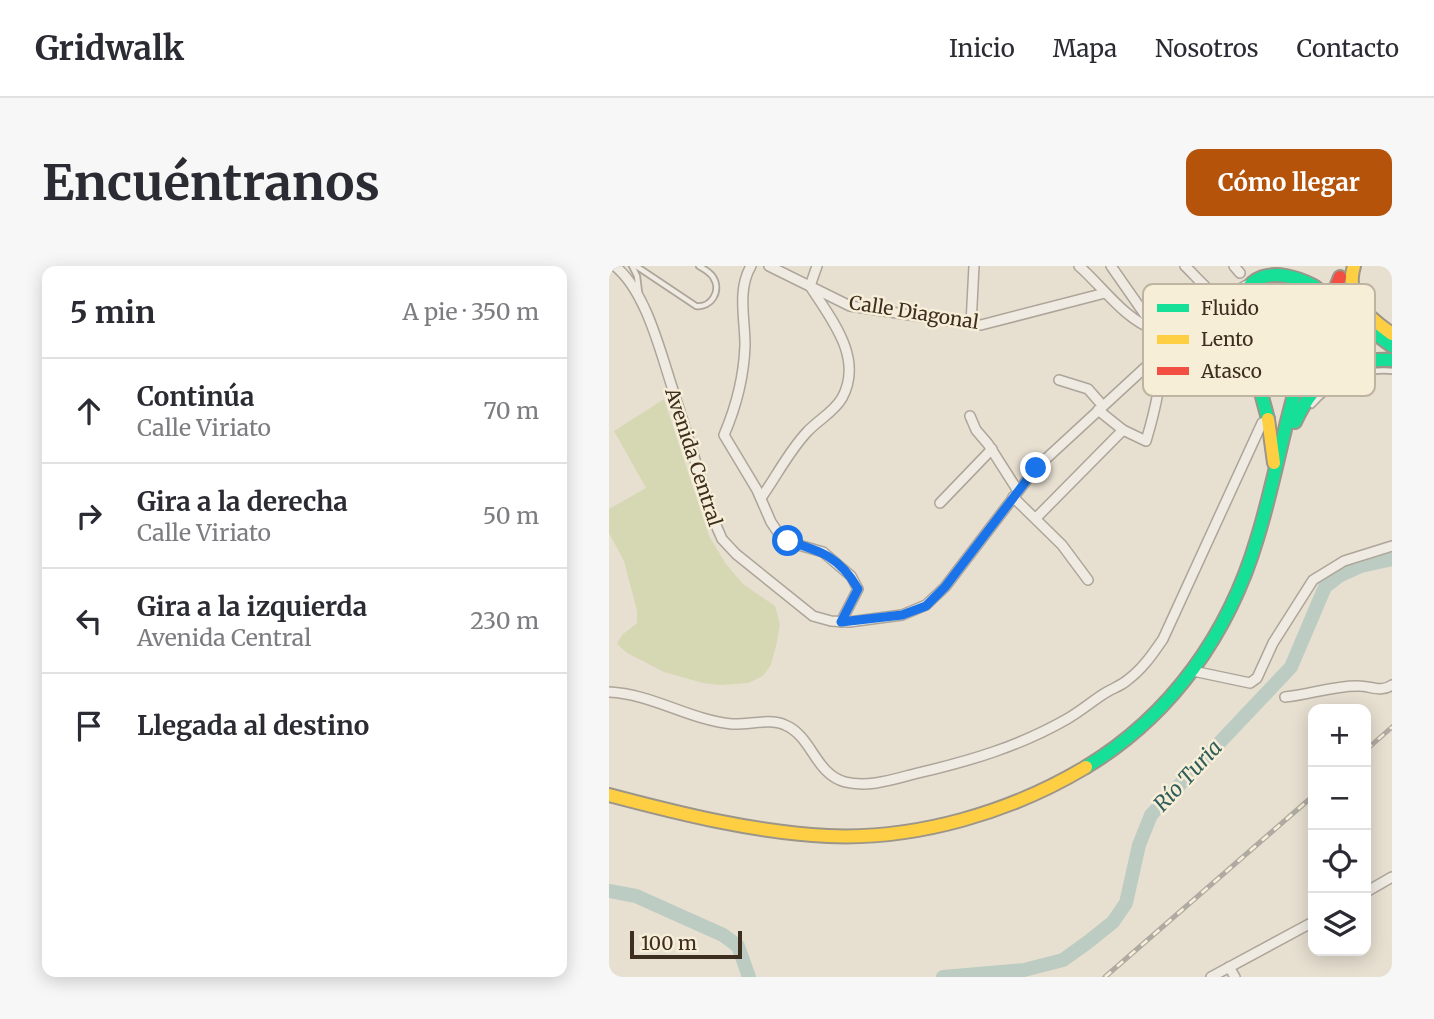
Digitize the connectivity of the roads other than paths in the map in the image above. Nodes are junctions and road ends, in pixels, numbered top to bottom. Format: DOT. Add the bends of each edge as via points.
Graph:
graph roads {
  1 [pos="615,266"];
  2 [pos="634,266"];
  3 [pos="699,266"];
  4 [pos="751,266"];
  5 [pos="769,266"];
  6 [pos="817,266"];
  7 [pos="974,266"];
  8 [pos="1079,266"];
  9 [pos="1111,266"];
  10 [pos="1185,266"];
  11 [pos="1354,266"];
  12 [pos="1205,284"];
  13 [pos="1255,284"];
  14 [pos="1311,284"];
  15 [pos="1350,284"];
  16 [pos="810,286"];
  17 [pos="1105,293"];
  18 [pos="640,300"];
  19 [pos="1143,313"];
  20 [pos="1375,319"];
  21 [pos="971,324"];
  22 [pos="1143,325"];
  23 [pos="1375,333"];
  24 [pos="1392,334"];
  25 [pos="1392,346"];
  26 [pos="1143,369"];
  27 [pos="1059,380"];
  28 [pos="1157,396"];
  29 [pos="1262,396"];
  30 [pos="1295,396"];
  31 [pos="1308,396"];
  32 [pos="1320,396"];
  33 [pos="1101,408"];
  34 [pos="970,416"];
  35 [pos="1268,419"];
  36 [pos="1123,430"];
  37 [pos="1293,430"];
  38 [pos="992,449"];
  39 [pos="1280,452"];
  40 [pos="1275,472"];
  41 [pos="1015,494"];
  42 [pos="761,498"];
  43 [pos="940,503"];
  44 [pos="1036,518"];
  45 [pos="1392,546"];
  46 [pos="1089,580"];
  47 [pos="841,622"];
  48 [pos="1193,671"];
  49 [pos="1392,685"];
  50 [pos="609,692"];
  51 [pos="1285,697"];
  52 [pos="609,795"];
  53 [pos="1392,877"];
  54 [pos="1371,889"];
  55 [pos="1308,925"];
  56 [pos="1229,967"];
  57 [pos="1211,977"];
  58 [pos="1235,977"];
  1 -- 18 [label="street, Avenida Central"];
  2 -- 3 [label="lane" via="701,307 715,296 716,284"];
  2 -- 18 [label="lane"];
  4 -- 42 [label="street" via="743,278 745,347 739,393 724,435"];
  5 -- 16 [label="street, Calle Diagonal"];
  6 -- 16 [label="street"];
  7 -- 21 [label="street"];
  8 -- 17 [label="street"];
  9 -- 19 [label="street"];
  10 -- 12 [label="street"];
  11 -- 15 [label="main road"];
  13 -- 14 [label="main road, bridge" via="1268,273 1288,271"];
  16 -- 21 [label="street, Calle Diagonal" via="850,306"];
  16 -- 42 [label="street" via="846,346 848,381 842,399 806,432"];
  17 -- 21 [label="street, Calle Diagonal"];
  17 -- 22 [label="street"];
  18 -- 47 [label="street, Avenida Central" via="722,539 813,616"];
  20 -- 24 [label="main road"];
  23 -- 25 [label="main road, bridge"];
  26 -- 33 [label="street, Avenida Central"];
  27 -- 33 [label="street" via="1088,389"];
  28 -- 36 [label="street" via="1146,441"];
  29 -- 35 [label="main road"];
  30 -- 39 [label="main road"];
  31 -- 37 [label="main road"];
  32 -- 37 [label="lane"];
  33 -- 36 [label="street"];
  33 -- 41 [label="street, Avenida Central" via="1036,468"];
  34 -- 38 [label="street"];
  35 -- 40 [label="main road"];
  35 -- 50 [label="street" via="1262,423 1163,639 1146,664 1125,682 1026,740 946,767 876,783 852,783 829,774 802,738 784,724 728,723"];
  36 -- 44 [label="street"];
  37 -- 39 [label="main road"];
  38 -- 41 [label="street"];
  38 -- 43 [label="street"];
  39 -- 40 [label="main road"];
  40 -- 48 [label="main road" via="1241,588"];
  41 -- 44 [label="street"];
  41 -- 47 [label="street, Avenida Central" via="926,606 902,615"];
  42 -- 47 [label="street" via="779,534 823,552 851,576 858,589"];
  44 -- 46 [label="street"];
  45 -- 48 [label="street" via="1344,561 1313,580 1250,683"];
  48 -- 52 [label="main road" via="1148,722 1090,766 1014,804 937,825 873,834 790,834 739,828"];
  49 -- 51 [label="street"];
  53 -- 54 [label="street"];
  55 -- 56 [label="street"];
  56 -- 57 [label="street"];
  56 -- 58 [label="street"];
}
